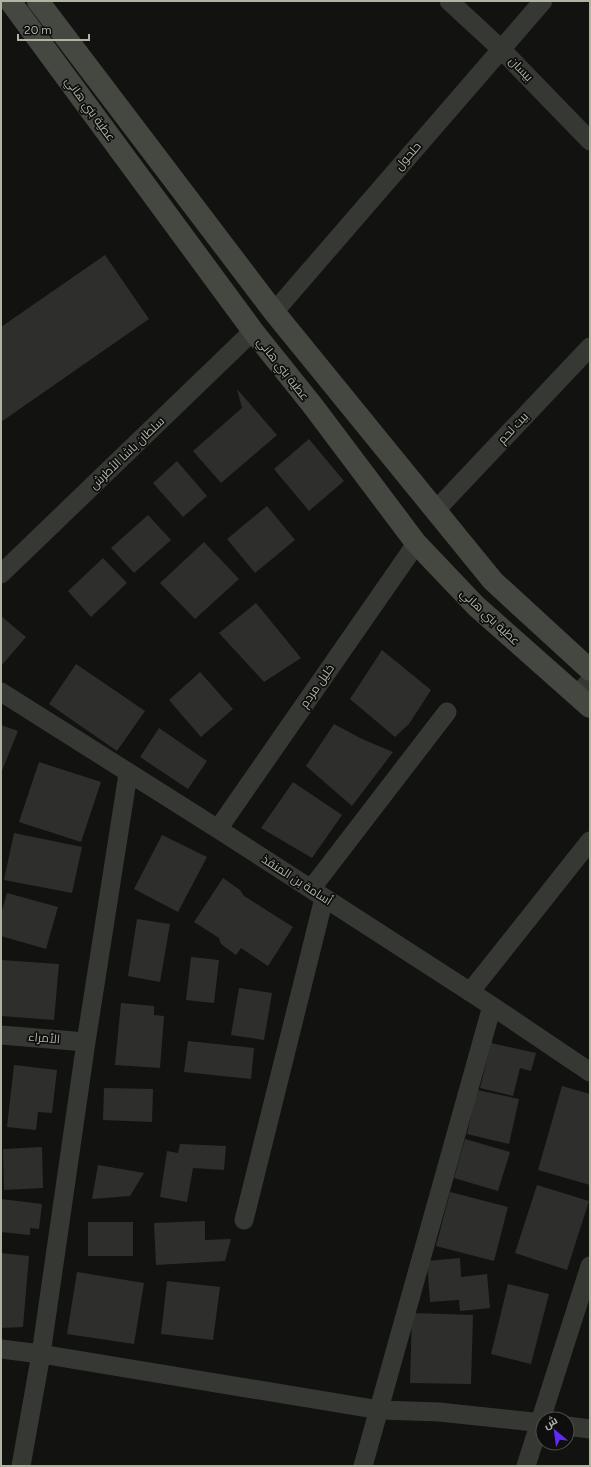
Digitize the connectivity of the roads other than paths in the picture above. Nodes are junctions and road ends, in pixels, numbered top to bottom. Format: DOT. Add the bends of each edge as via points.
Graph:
graph roads {
  1 [pos="10,1"];
  2 [pos="38,1"];
  3 [pos="449,1"];
  4 [pos="543,1"];
  5 [pos="501,49"];
  6 [pos="590,141"];
  7 [pos="274,312"];
  8 [pos="253,331"];
  9 [pos="590,347"];
  10 [pos="436,510"];
  11 [pos="416,543"];
  12 [pos="1,574"];
  13 [pos="590,670"];
  14 [pos="1,692"];
  15 [pos="585,695"];
  16 [pos="447,712"];
  17 [pos="128,774"];
  18 [pos="218,829"];
  19 [pos="590,841"];
  20 [pos="317,893"];
  21 [pos="470,992"];
  22 [pos="492,1006"];
  23 [pos="1,1035"];
  24 [pos="86,1042"];
  25 [pos="590,1072"];
  26 [pos="244,1220"];
  27 [pos="590,1266"];
  28 [pos="1,1349"];
  29 [pos="41,1354"];
  30 [pos="380,1410"];
  31 [pos="544,1411"];
  32 [pos="535,1421"];
  33 [pos="575,1427"];
  34 [pos="590,1429"];
  35 [pos="535,1440"];
  36 [pos="21,1466"];
  37 [pos="363,1466"];
  38 [pos="526,1466"];
  1 -- 8 [label="main road, عطية بني هاني"];
  2 -- 7 [label="main road"];
  3 -- 5 [label="street, بيسان"];
  4 -- 5 [label="street, حلحول"];
  5 -- 6 [label="street, بيسان"];
  5 -- 7 [label="street, حلحول"];
  7 -- 10 [label="main road"];
  8 -- 11 [label="main road, عطية بني هاني"];
  8 -- 12 [label="street, سلطان باشا الأطرش"];
  9 -- 10 [label="street, بيت لحم"];
  10 -- 13 [label="main road" via="493,581"];
  11 -- 15 [label="main road, عطية بني هاني" via="476,606"];
  11 -- 18 [label="street, خليل مردم"];
  14 -- 17 [label="street, أسامة بن المنقذ"];
  16 -- 20 [label="street"];
  17 -- 18 [label="street, أسامة بن المنقذ"];
  17 -- 24 [label="street"];
  18 -- 20 [label="street, أسامة بن المنقذ"];
  19 -- 21 [label="street"];
  20 -- 21 [label="street, أسامة بن المنقذ"];
  20 -- 26 [label="street"];
  21 -- 22 [label="street, أسامة بن المنقذ"];
  22 -- 25 [label="street, أسامة بن المنقذ"];
  22 -- 30 [label="street"];
  23 -- 24 [label="street, الأمراء"];
  24 -- 29 [label="street"];
  27 -- 31 [label="street"];
  28 -- 29 [label="street"];
  29 -- 30 [label="street"];
  29 -- 36 [label="street"];
  30 -- 32 [label="street" via="439,1412"];
  30 -- 37 [label="street"];
  33 -- 34 [label="street"];
  35 -- 38 [label="street"];
}
